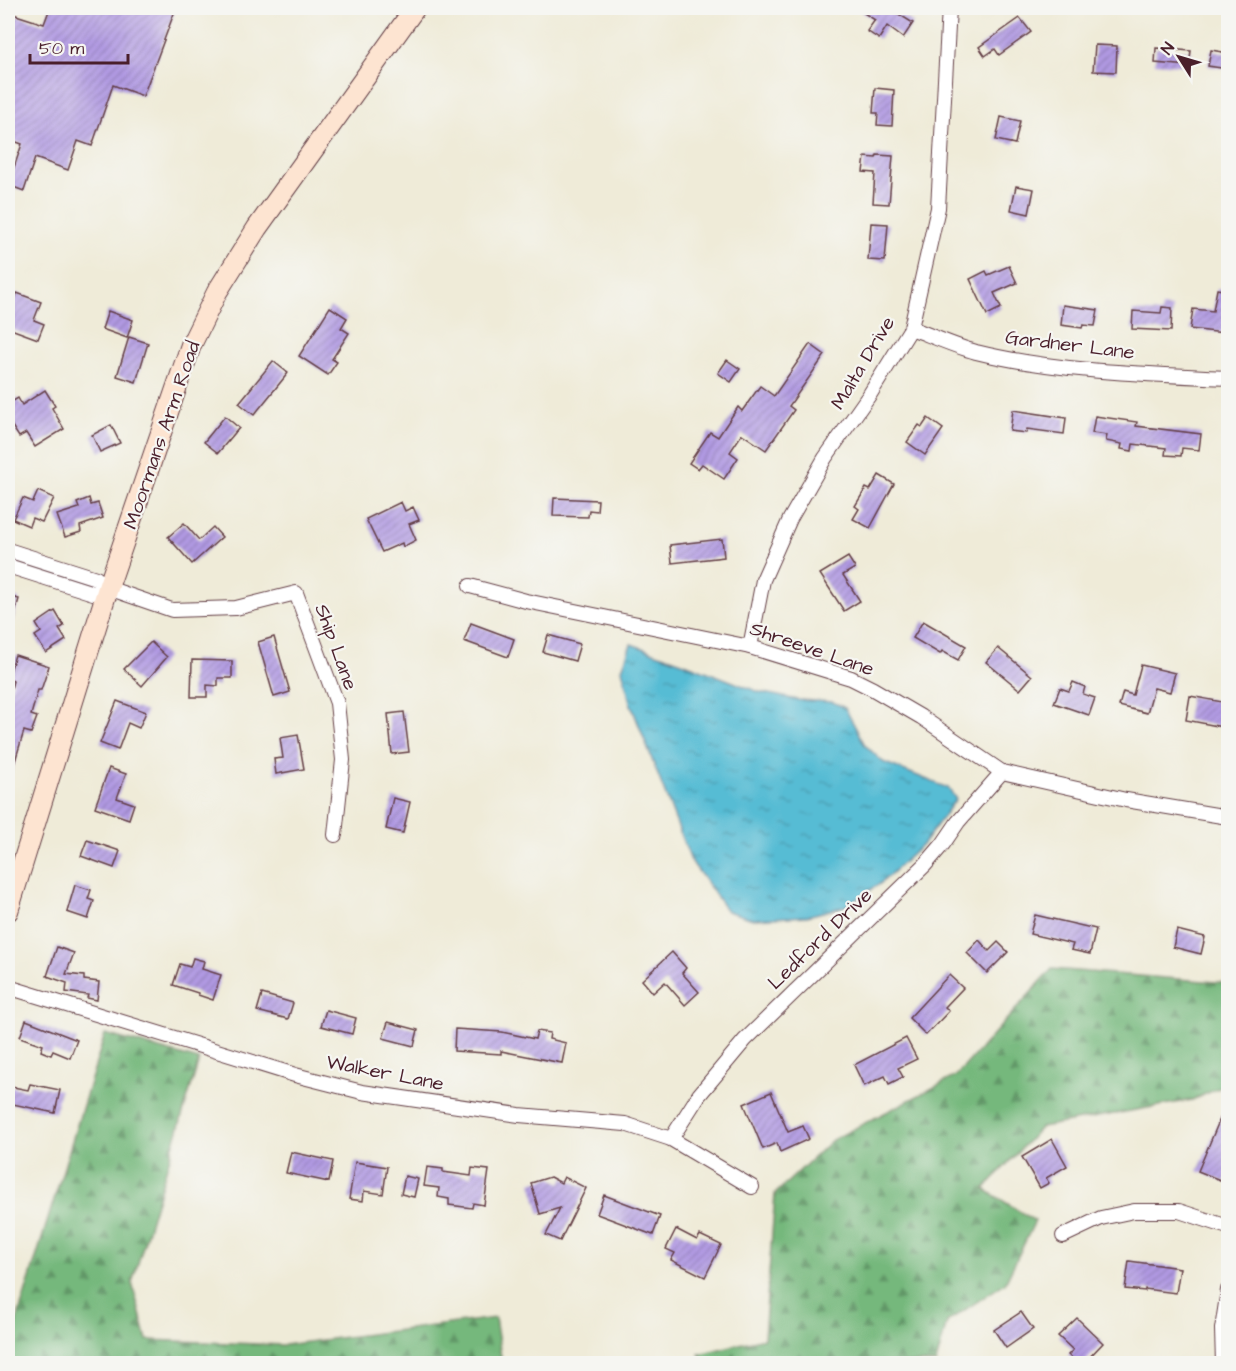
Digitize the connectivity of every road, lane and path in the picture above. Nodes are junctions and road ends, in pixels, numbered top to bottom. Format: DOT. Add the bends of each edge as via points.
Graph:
graph roads {
  1 [pos="415,8"];
  2 [pos="949,8"];
  3 [pos="911,328"];
  4 [pos="1228,378"];
  5 [pos="8,550"];
  6 [pos="8,566"];
  7 [pos="470,586"];
  8 [pos="108,588"];
  9 [pos="750,646"];
  10 [pos="1002,772"];
  11 [pos="1228,817"];
  12 [pos="335,835"];
  13 [pos="8,910"];
  14 [pos="8,987"];
  15 [pos="671,1139"];
  16 [pos="752,1187"];
  17 [pos="1228,1227"];
  18 [pos="1064,1236"];
  19 [pos="1228,1290"];
  20 [pos="1223,1364"];
  1 -- 8 [label="street, Moormans Arm Road" via="257,228 217,292 191,345"];
  2 -- 3 [label="street, Malta Drive" via="938,208"];
  3 -- 4 [label="street, Gardner Lane" via="1009,360"];
  3 -- 9 [label="street, Malta Drive" via="825,458 790,519 763,580"];
  5 -- 8 [label="street" via="96,578"];
  6 -- 8 [label="street" via="93,593"];
  7 -- 9 [label="street, Shreeve Lane"];
  8 -- 12 [label="street, Ship Lane" via="172,610 236,608 296,593 337,703 343,760"];
  8 -- 13 [label="street, Moormans Arm Road"];
  9 -- 10 [label="street, Shreeve Lane" via="851,678 873,689"];
  10 -- 11 [label="street, Shreeve Lane" via="1126,800"];
  10 -- 15 [label="street, Ledford Drive" via="925,865 745,1040 699,1095"];
  14 -- 15 [label="street, Walker Lane" via="362,1092 625,1124"];
  15 -- 16 [label="street, Walker Lane"];
  17 -- 18 [label="street" via="1179,1210 1134,1211 1101,1218"];
  19 -- 20 [label="street" via="1222,1329"];
}
